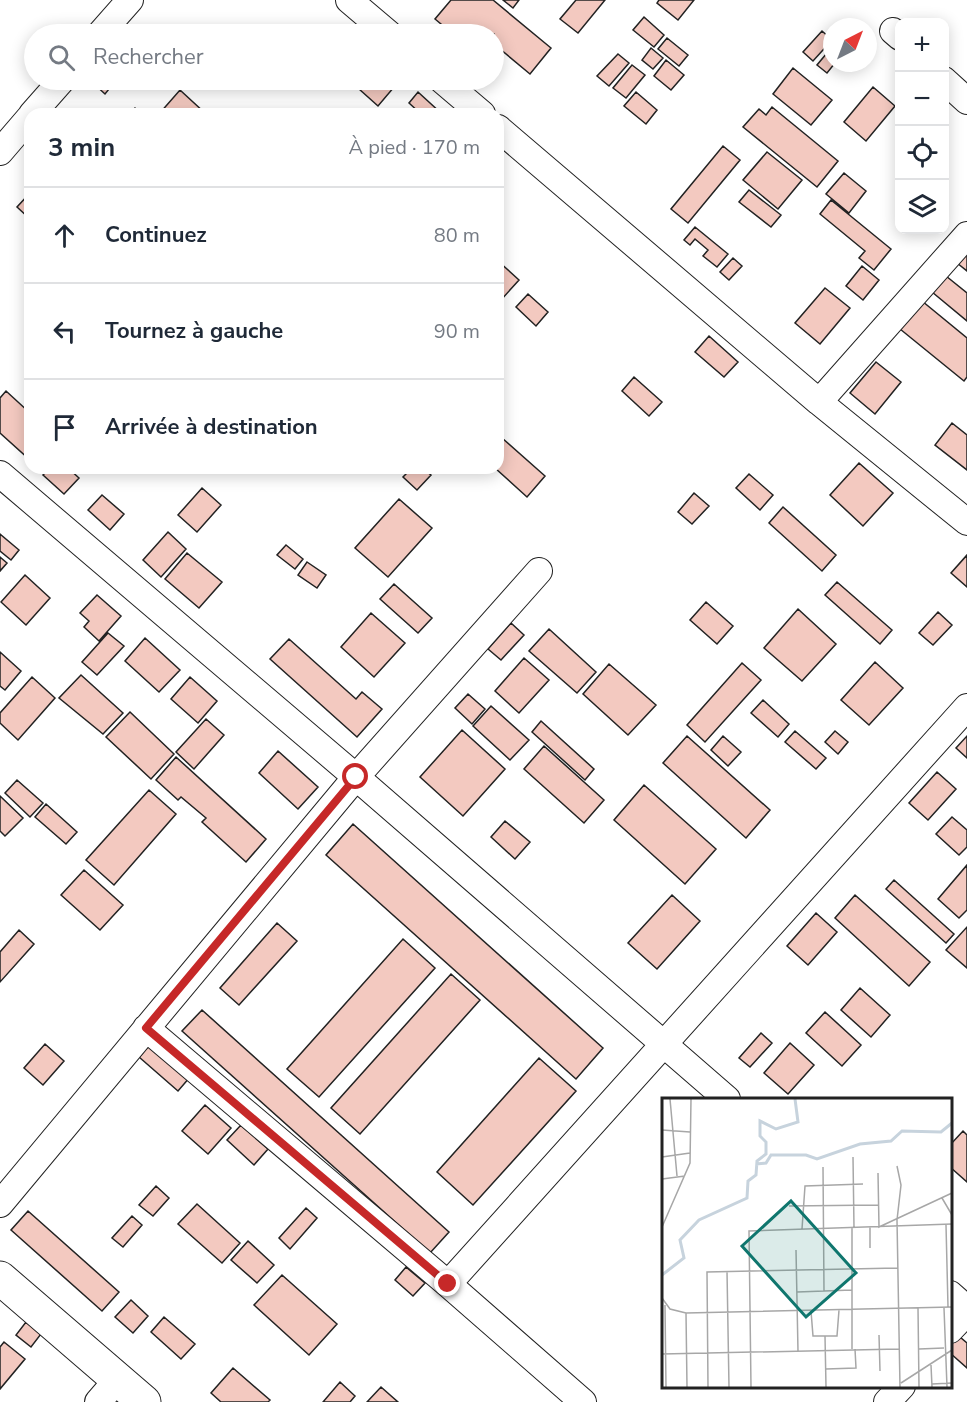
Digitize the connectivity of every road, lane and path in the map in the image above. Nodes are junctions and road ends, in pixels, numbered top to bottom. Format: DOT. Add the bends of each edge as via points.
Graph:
graph roads {
  1 [pos="130,0"];
  2 [pos="349,0"];
  3 [pos="109,24"];
  4 [pos="377,24"];
  5 [pos="949,84"];
  6 [pos="53,90"];
  7 [pos="454,90"];
  8 [pos="967,101"];
  9 [pos="37,108"];
  10 [pos="475,108"];
  11 [pos="24,123"];
  12 [pos="504,133"];
  13 [pos="0,152"];
  14 [pos="967,235"];
  15 [pos="819,402"];
  16 [pos="0,474"];
  17 [pos="967,522"];
  18 [pos="538,571"];
  19 [pos="967,707"];
  20 [pos="356,777"];
  21 [pos="146,1028"];
  22 [pos="663,1043"];
  23 [pos="726,1098"];
  24 [pos="0,1204"];
  25 [pos="0,1278"];
  26 [pos="448,1284"];
  27 [pos="952,1295"];
  28 [pos="967,1310"];
  29 [pos="952,1329"];
  30 [pos="901,1387"];
  31 [pos="107,1391"];
  32 [pos="144,1402"];
  33 [pos="583,1402"];
  34 [pos="887,1402"];
  1 -- 3 [label="street"];
  2 -- 4 [label="street"];
  5 -- 8 [label="street"];
  6 -- 9 [label="street"];
  7 -- 10 [label="street"];
  11 -- 13 [label="street"];
  12 -- 15 [label="street"];
  14 -- 15 [label="street"];
  15 -- 17 [label="street"];
  16 -- 20 [label="street"];
  18 -- 20 [label="street"];
  19 -- 22 [label="street"];
  20 -- 21 [label="street"];
  20 -- 22 [label="street"];
  21 -- 24 [label="street"];
  21 -- 26 [label="street"];
  22 -- 23 [label="street"];
  22 -- 26 [label="street"];
  25 -- 31 [label="main road"];
  26 -- 33 [label="street"];
  27 -- 28 [label="street"];
  28 -- 29 [label="street"];
  30 -- 34 [label="street"];
  31 -- 32 [label="main road"];
}
